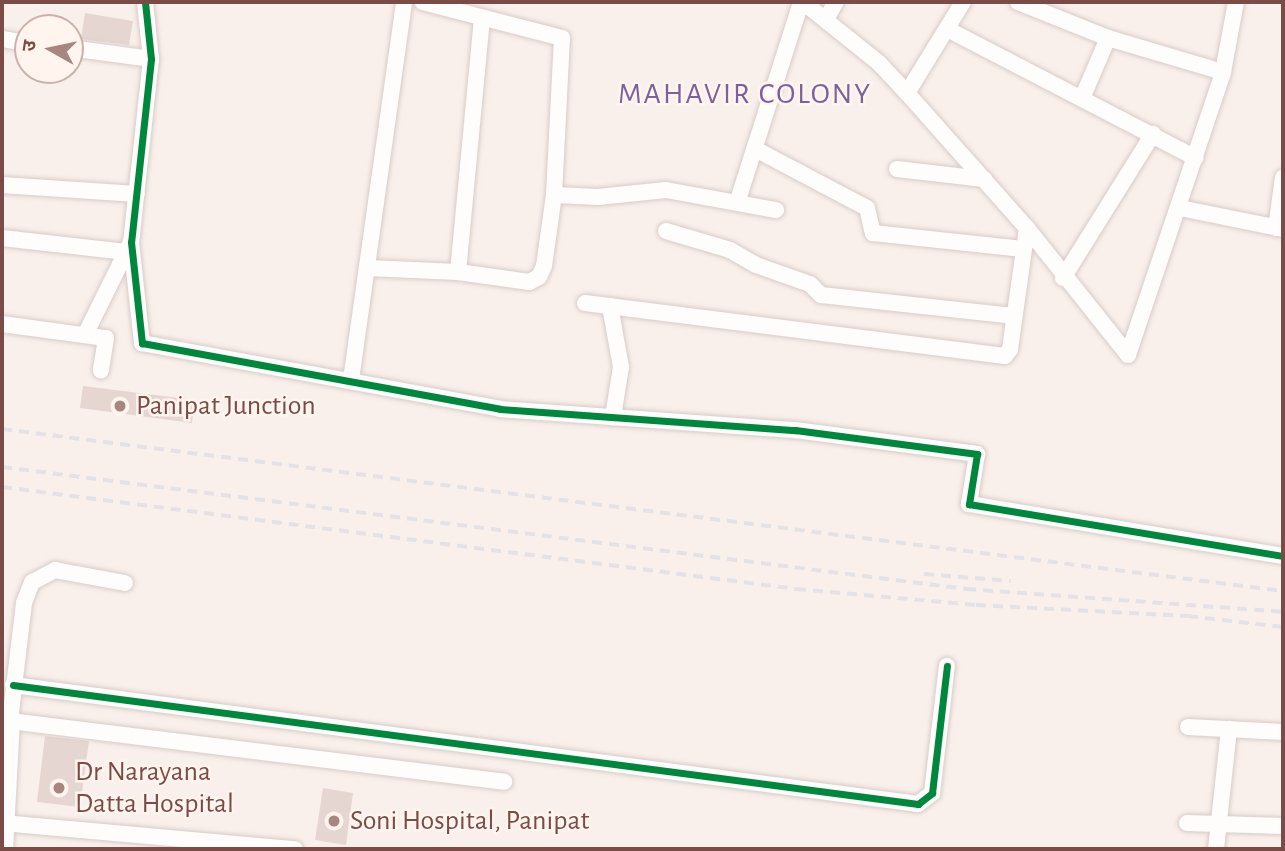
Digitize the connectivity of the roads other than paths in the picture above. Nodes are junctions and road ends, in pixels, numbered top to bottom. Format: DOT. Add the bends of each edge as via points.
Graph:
graph roads {
  1 [pos="145,2"];
  2 [pos="404,2"];
  3 [pos="423,2"];
  4 [pos="802,2"];
  5 [pos="836,2"];
  6 [pos="963,2"];
  7 [pos="1018,2"];
  8 [pos="1236,2"];
  9 [pos="826,19"];
  10 [pos="482,20"];
  11 [pos="947,29"];
  12 [pos="1108,38"];
  13 [pos="84,50"];
  14 [pos="150,59"];
  15 [pos="1223,72"];
  16 [pos="907,93"];
  17 [pos="1083,96"];
  18 [pos="1153,134"];
  19 [pos="757,150"];
  20 [pos="1196,158"];
  21 [pos="897,169"];
  22 [pos="1283,177"];
  23 [pos="985,179"];
  24 [pos="2,185"];
  25 [pos="136,194"];
  26 [pos="554,195"];
  27 [pos="737,203"];
  28 [pos="1181,208"];
  29 [pos="776,210"];
  30 [pos="1027,228"];
  31 [pos="1280,229"];
  32 [pos="666,231"];
  33 [pos="2,238"];
  34 [pos="129,247"];
  35 [pos="1023,249"];
  36 [pos="368,268"];
  37 [pos="458,272"];
  38 [pos="1063,278"];
  39 [pos="585,303"];
  40 [pos="610,306"];
  41 [pos="1013,316"];
  42 [pos="2,324"];
  43 [pos="85,335"];
  44 [pos="101,371"];
  45 [pos="351,380"];
  46 [pos="613,417"];
  47 [pos="1283,556"];
  48 [pos="125,583"];
  49 [pos="947,666"];
  50 [pos="13,685"];
  51 [pos="4,720"];
  52 [pos="1188,727"];
  53 [pos="1229,729"];
  54 [pos="1283,732"];
  55 [pos="505,782"];
  56 [pos="3,823"];
  57 [pos="1186,823"];
  58 [pos="1220,825"];
  59 [pos="1283,826"];
  60 [pos="3,849"];
  61 [pos="295,849"];
  62 [pos="1216,849"];
  1 -- 14 [label="street"];
  2 -- 36 [label="street"];
  3 -- 10 [label="street"];
  4 -- 9 [label="street"];
  4 -- 19 [label="street"];
  5 -- 9 [label="street"];
  6 -- 11 [label="street"];
  7 -- 12 [label="street"];
  8 -- 15 [label="street"];
  9 -- 16 [label="street"];
  10 -- 26 [label="street" via="555,35 563,41"];
  10 -- 37 [label="street"];
  11 -- 16 [label="street"];
  11 -- 17 [label="street"];
  12 -- 15 [label="street"];
  12 -- 17 [label="street"];
  13 -- 14 [label="street"];
  14 -- 25 [label="street"];
  15 -- 20 [label="street"];
  16 -- 23 [label="street"];
  17 -- 18 [label="street"];
  18 -- 20 [label="street"];
  18 -- 38 [label="street"];
  19 -- 27 [label="street"];
  19 -- 35 [label="street" via="867,208 873,233"];
  20 -- 28 [label="street"];
  21 -- 23 [label="street"];
  22 -- 31 [label="street"];
  23 -- 30 [label="street"];
  24 -- 25 [label="street"];
  25 -- 34 [label="street"];
  26 -- 27 [label="street" via="597,197 666,190"];
  26 -- 37 [label="street" via="544,266 537,280"];
  27 -- 29 [label="street"];
  28 -- 31 [label="street"];
  28 -- 38 [label="street" via="1130,354 1125,354"];
  30 -- 35 [label="street"];
  30 -- 38 [label="street"];
  32 -- 41 [label="street" via="730,250 756,265 810,284 821,295"];
  33 -- 34 [label="street"];
  34 -- 43 [label="street"];
  34 -- 45 [label="street" via="142,343"];
  35 -- 41 [label="street"];
  36 -- 37 [label="street"];
  36 -- 45 [label="street"];
  39 -- 40 [label="street"];
  40 -- 41 [label="street" via="1005,356 1010,349"];
  40 -- 46 [label="street" via="621,367"];
  42 -- 43 [label="street"];
  43 -- 44 [label="street" via="106,338"];
  45 -- 46 [label="street" via="500,408"];
  46 -- 47 [label="street" via="795,430 977,454 969,504"];
  48 -- 50 [label="street" via="55,570 39,576 24,603"];
  49 -- 50 [label="street" via="932,793 919,804"];
  50 -- 51 [label="street"];
  51 -- 55 [label="street"];
  51 -- 56 [label="street"];
  52 -- 53 [label="street"];
  53 -- 54 [label="street"];
  53 -- 58 [label="street"];
  56 -- 60 [label="street"];
  56 -- 61 [label="street"];
  57 -- 58 [label="street"];
  58 -- 59 [label="street"];
  58 -- 62 [label="street"];
}
